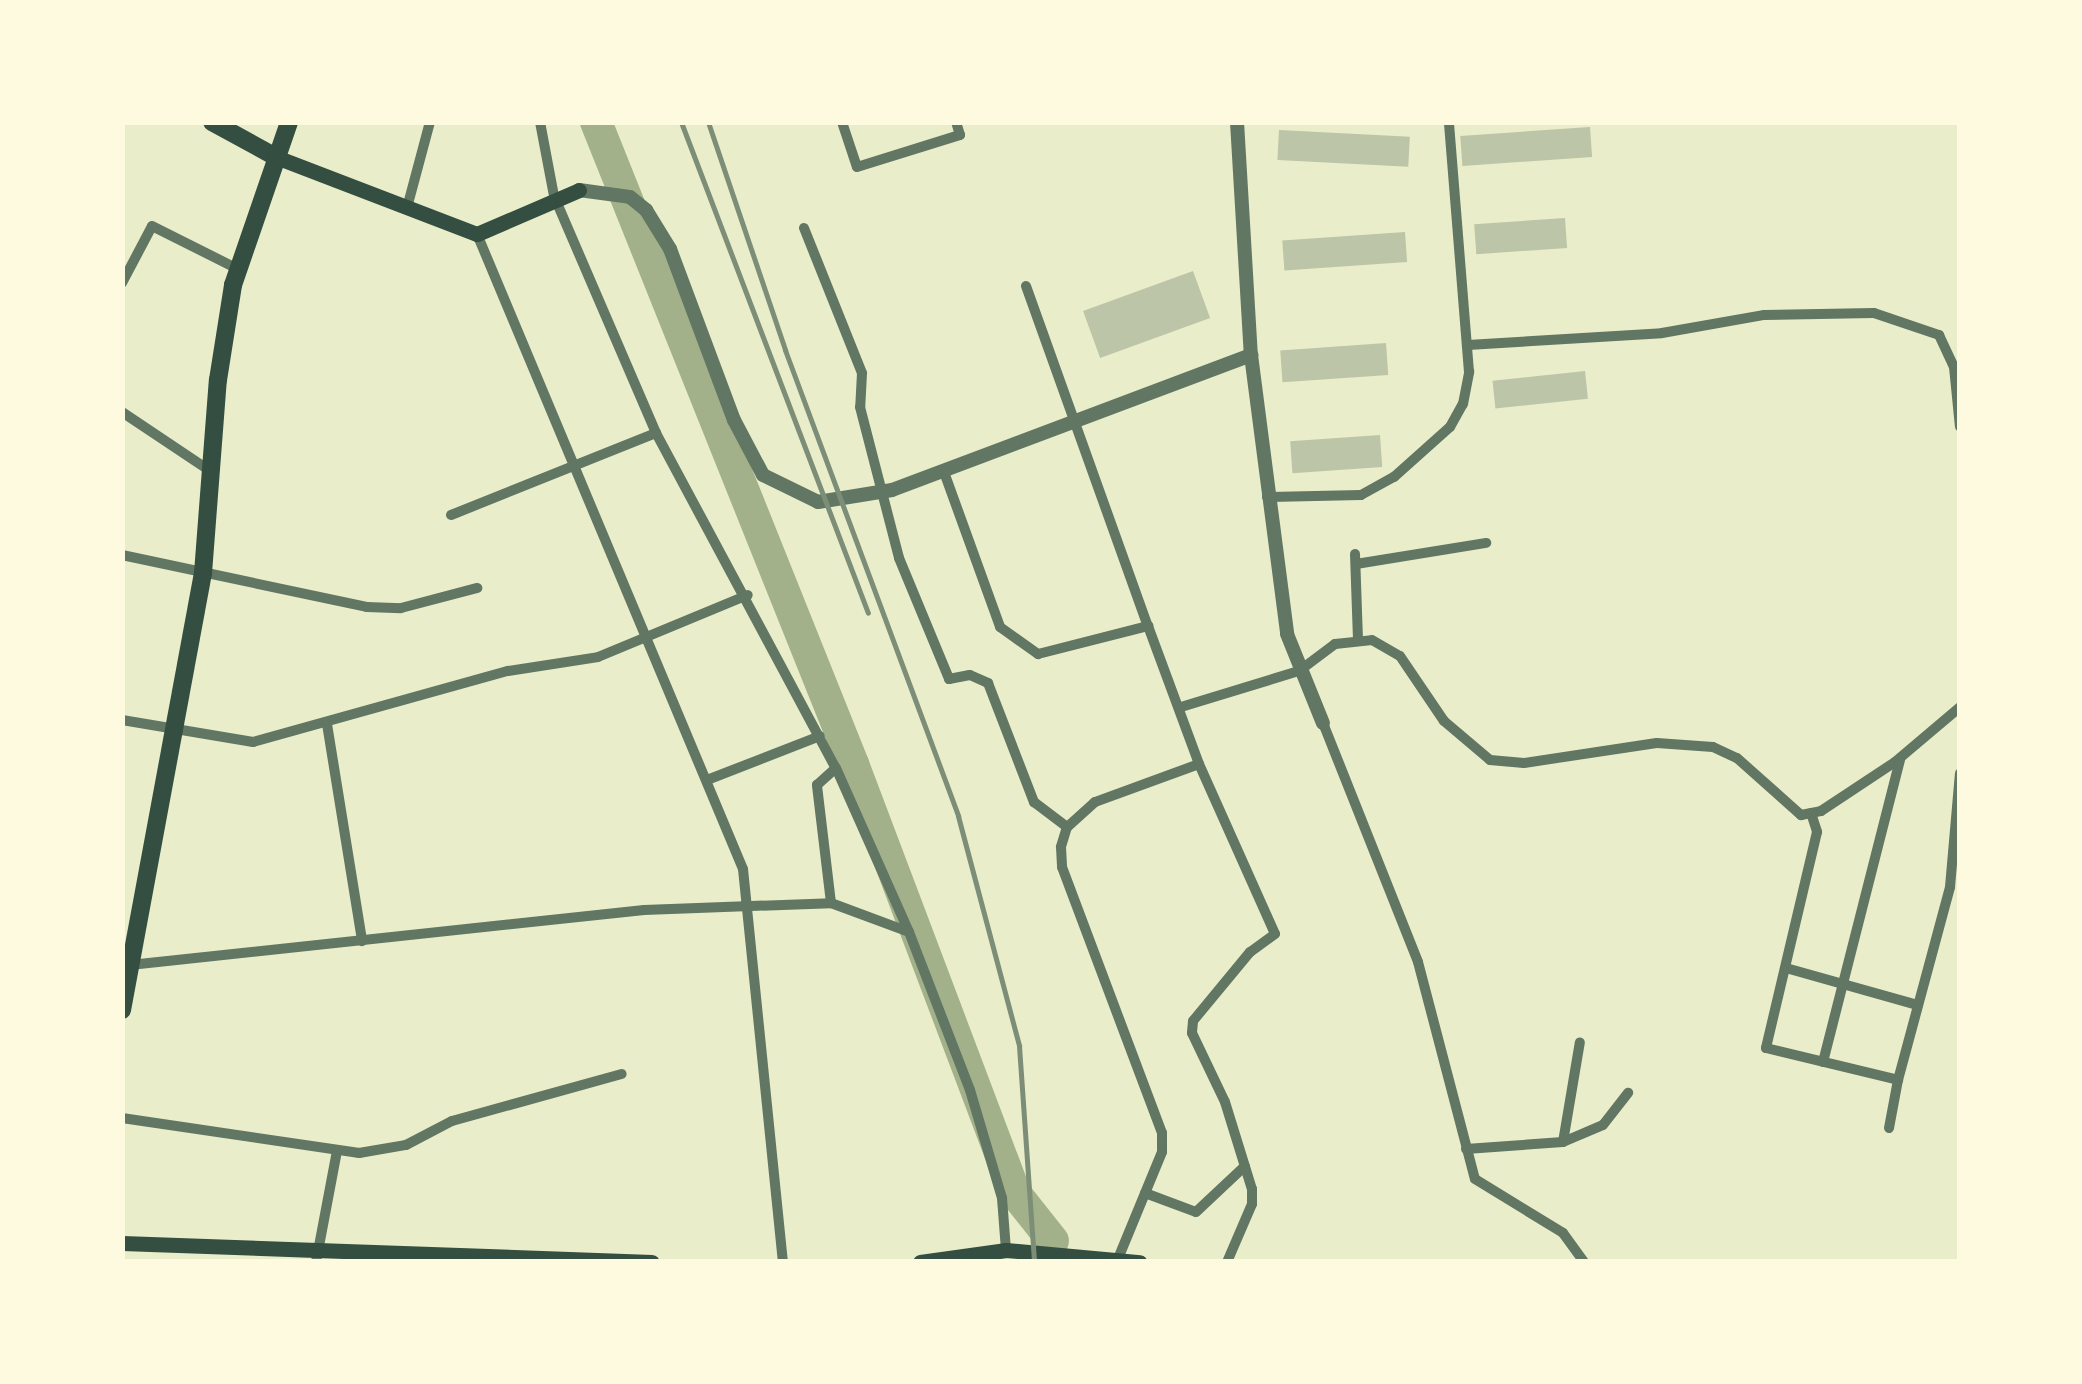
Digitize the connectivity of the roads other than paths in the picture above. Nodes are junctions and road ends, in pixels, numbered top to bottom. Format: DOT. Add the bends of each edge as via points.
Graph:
graph roads {
  1 [pos="212,122"];
  2 [pos="289,122"];
  3 [pos="430,122"];
  4 [pos="540,122"];
  5 [pos="842,122"];
  6 [pos="956,122"];
  7 [pos="1449,122"];
  8 [pos="1234,123"];
  9 [pos="276,157"];
  10 [pos="579,190"];
  11 [pos="554,196"];
  12 [pos="408,204"];
  13 [pos="804,228"];
  14 [pos="477,234"];
  15 [pos="238,269"];
  16 [pos="122,282"];
  17 [pos="1026,286"];
  18 [pos="1468,345"];
  19 [pos="1251,355"];
  20 [pos="122,412"];
  21 [pos="1960,427"];
  22 [pos="656,433"];
  23 [pos="574,468"];
  24 [pos="944,472"];
  25 [pos="214,473"];
  26 [pos="1267,497"];
  27 [pos="451,515"];
  28 [pos="1486,543"];
  29 [pos="122,555"];
  30 [pos="203,573"];
  31 [pos="477,588"];
  32 [pos="748,595"];
  33 [pos="1148,626"];
  34 [pos="649,639"];
  35 [pos="1358,640"];
  36 [pos="1299,671"];
  37 [pos="1181,707"];
  38 [pos="1959,708"];
  39 [pos="122,720"];
  40 [pos="1323,723"];
  41 [pos="328,724"];
  42 [pos="171,731"];
  43 [pos="820,736"];
  44 [pos="1900,758"];
  45 [pos="1200,764"];
  46 [pos="836,768"];
  47 [pos="1960,773"];
  48 [pos="707,780"];
  49 [pos="1811,813"];
  50 [pos="1067,827"];
  51 [pos="831,903"];
  52 [pos="752,910"];
  53 [pos="909,932"];
  54 [pos="362,941"];
  55 [pos="128,952"];
  56 [pos="1786,968"];
  57 [pos="1843,984"];
  58 [pos="1918,1005"];
  59 [pos="122,1010"];
  60 [pos="1580,1042"];
  61 [pos="1823,1062"];
  62 [pos="622,1074"];
  63 [pos="1898,1080"];
  64 [pos="1628,1093"];
  65 [pos="122,1118"];
  66 [pos="1888,1128"];
  67 [pos="1563,1142"];
  68 [pos="1466,1150"];
  69 [pos="336,1151"];
  70 [pos="1245,1166"];
  71 [pos="1145,1192"];
  72 [pos="122,1242"];
  73 [pos="1006,1250"];
  74 [pos="318,1254"];
  75 [pos="1118,1259"];
  76 [pos="652,1262"];
  77 [pos="783,1262"];
  78 [pos="920,1262"];
  79 [pos="1139,1262"];
  80 [pos="1226,1262"];
  81 [pos="1584,1262"];
  1 -- 9 [label="main road"];
  2 -- 9 [label="main road"];
  3 -- 12 [label="street"];
  4 -- 11 [label="street"];
  5 -- 6 [label="street" via="857,167 960,135"];
  7 -- 18 [label="street"];
  8 -- 19 [label="street"];
  9 -- 12 [label="main road"];
  9 -- 15 [label="main road"];
  10 -- 11 [label="main road"];
  10 -- 24 [label="street" via="630,197 646,210 763,476 818,502 859,500"];
  11 -- 14 [label="main road" via="517,221"];
  11 -- 22 [label="street"];
  12 -- 14 [label="main road"];
  13 -- 50 [label="street" via="862,373 860,407 899,558 949,678 988,683 1034,802"];
  14 -- 23 [label="street"];
  15 -- 16 [label="street" via="152,226"];
  15 -- 25 [label="main road" via="218,380"];
  17 -- 33 [label="street"];
  18 -- 21 [label="street" via="1662,333 1764,315 1874,313 1939,335 1954,367"];
  18 -- 26 [label="street" via="1463,404 1450,427 1394,477 1360,495"];
  19 -- 24 [label="street"];
  19 -- 26 [label="street"];
  20 -- 25 [label="street"];
  22 -- 23 [label="street"];
  22 -- 32 [label="street"];
  23 -- 27 [label="street"];
  23 -- 34 [label="street"];
  24 -- 33 [label="street" via="1000,626 1015,643 1038,654"];
  25 -- 30 [label="main road"];
  26 -- 36 [label="street" via="1286,634"];
  28 -- 35 [label="street" via="1356,559"];
  29 -- 30 [label="street"];
  30 -- 31 [label="street" via="367,608 400,608"];
  30 -- 42 [label="main road"];
  32 -- 34 [label="street"];
  32 -- 43 [label="street"];
  33 -- 37 [label="street"];
  34 -- 41 [label="street" via="598,657 508,671"];
  34 -- 48 [label="street"];
  35 -- 36 [label="street" via="1334,644"];
  35 -- 49 [label="street" via="1400,656 1444,721 1490,760 1524,763 1657,743 1713,747 1737,758 1801,815"];
  36 -- 37 [label="street"];
  36 -- 40 [label="street"];
  37 -- 45 [label="street"];
  38 -- 44 [label="street"];
  39 -- 42 [label="street"];
  40 -- 68 [label="street" via="1418,962"];
  41 -- 42 [label="street" via="254,742"];
  41 -- 54 [label="street"];
  42 -- 55 [label="main road"];
  43 -- 46 [label="street"];
  43 -- 48 [label="street"];
  44 -- 49 [label="street"];
  44 -- 57 [label="street"];
  45 -- 50 [label="street" via="1095,802"];
  45 -- 70 [label="street" via="1275,934 1250,952 1193,1021"];
  46 -- 51 [label="street" via="817,785"];
  46 -- 53 [label="street"];
  47 -- 58 [label="street" via="1950,887"];
  48 -- 52 [label="street"];
  49 -- 56 [label="street" via="1817,832"];
  50 -- 71 [label="street" via="1062,866 1162,1133"];
  51 -- 52 [label="street"];
  51 -- 53 [label="street" via="900,934"];
  52 -- 54 [label="street" via="644,910"];
  52 -- 77 [label="street" via="751,972"];
  53 -- 73 [label="street" via="970,1090 1002,1198"];
  54 -- 55 [label="street"];
  55 -- 59 [label="main road"];
  56 -- 57 [label="street"];
  56 -- 61 [label="street" via="1766,1048"];
  57 -- 58 [label="street"];
  57 -- 61 [label="street"];
  58 -- 63 [label="street"];
  60 -- 67 [label="street"];
  61 -- 63 [label="street"];
  62 -- 69 [label="street" via="452,1121 406,1146"];
  63 -- 66 [label="street"];
  64 -- 67 [label="street" via="1603,1125"];
  65 -- 69 [label="street" via="222,1128"];
  67 -- 68 [label="street"];
  68 -- 81 [label="street" via="1475,1180 1563,1233"];
  69 -- 74 [label="street"];
  70 -- 71 [label="street" via="1196,1212"];
  70 -- 80 [label="street" via="1252,1204"];
  71 -- 75 [label="street"];
  72 -- 74 [label="main road"];
  73 -- 75 [label="main road"];
  73 -- 78 [label="main road"];
  74 -- 76 [label="main road"];
  75 -- 79 [label="main road"];
}
